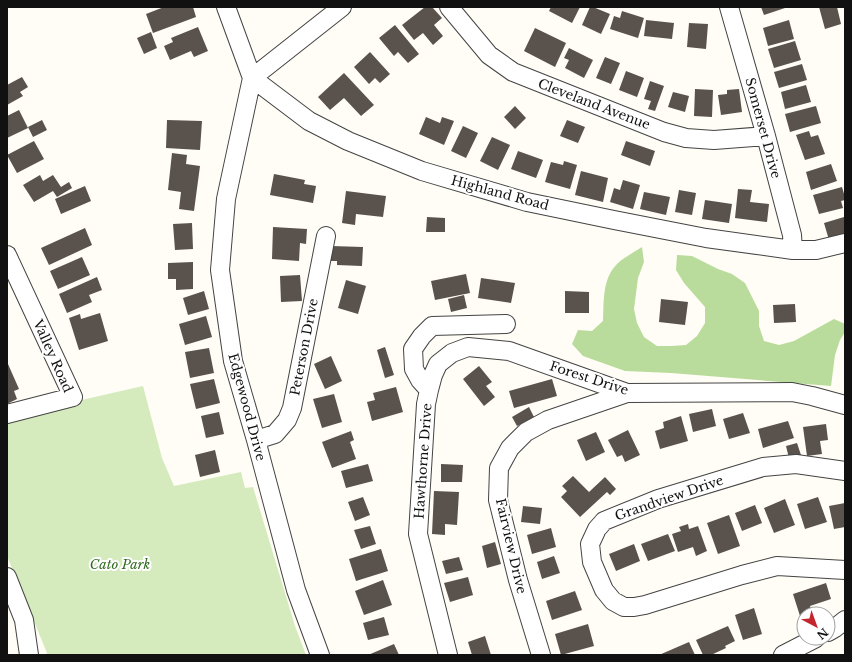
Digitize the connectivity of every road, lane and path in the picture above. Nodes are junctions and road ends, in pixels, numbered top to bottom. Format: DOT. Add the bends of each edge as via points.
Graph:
graph roads {
  1 [pos="226,7"];
  2 [pos="342,7"];
  3 [pos="449,7"];
  4 [pos="729,7"];
  5 [pos="252,78"];
  6 [pos="766,136"];
  7 [pos="326,236"];
  8 [pos="845,243"];
  9 [pos="793,250"];
  10 [pos="7,255"];
  11 [pos="506,324"];
  12 [pos="429,390"];
  13 [pos="627,393"];
  14 [pos="845,406"];
  15 [pos="7,414"];
  16 [pos="256,440"];
  17 [pos="845,471"];
  18 [pos="845,570"];
  19 [pos="7,577"];
  20 [pos="845,620"];
  21 [pos="836,627"];
  22 [pos="800,646"];
  23 [pos="29,655"];
  24 [pos="320,655"];
  25 [pos="448,655"];
  26 [pos="541,655"];
  27 [pos="783,655"];
  1 -- 5 [label="street"];
  2 -- 5 [label="street"];
  3 -- 6 [label="street, Cleveland Avenue" via="489,55 513,72 664,132 686,138 714,140"];
  4 -- 6 [label="street, Somerset Drive"];
  5 -- 9 [label="street, Highland Road" via="309,121 348,141 422,171 528,202 706,238"];
  5 -- 16 [label="street, Edgewood Drive" via="226,200 220,270 233,361"];
  6 -- 9 [label="street, Somerset Drive" via="792,235"];
  7 -- 16 [label="street, Peterson Drive" via="292,408 275,434"];
  8 -- 9 [label="street, Highland Road" via="816,250"];
  10 -- 15 [label="street, Valley Road" via="73,397"];
  11 -- 12 [label="street, Hawthorne Drive" via="432,326 428,329 413,349 414,368"];
  12 -- 13 [label="street, Forest Drive" via="438,364 452,353 468,347 509,351"];
  12 -- 25 [label="street, Hawthorne Drive" via="418,534"];
  13 -- 14 [label="street, Forest Drive" via="792,392"];
  13 -- 26 [label="street, Fairview Drive" via="548,420 526,432 510,448 498,468 498,500 518,580"];
  16 -- 24 [label="street, Edgewood Drive" via="296,590"];
  17 -- 18 [label="street, Grandview Drive" via="796,464 763,467 658,499 604,520 590,544 592,562 604,590 613,601 624,607 645,606 777,566"];
  19 -- 23 [label="street" via="24,620"];
  20 -- 21 [label="street"];
  22 -- 27 [label="street"];
}
